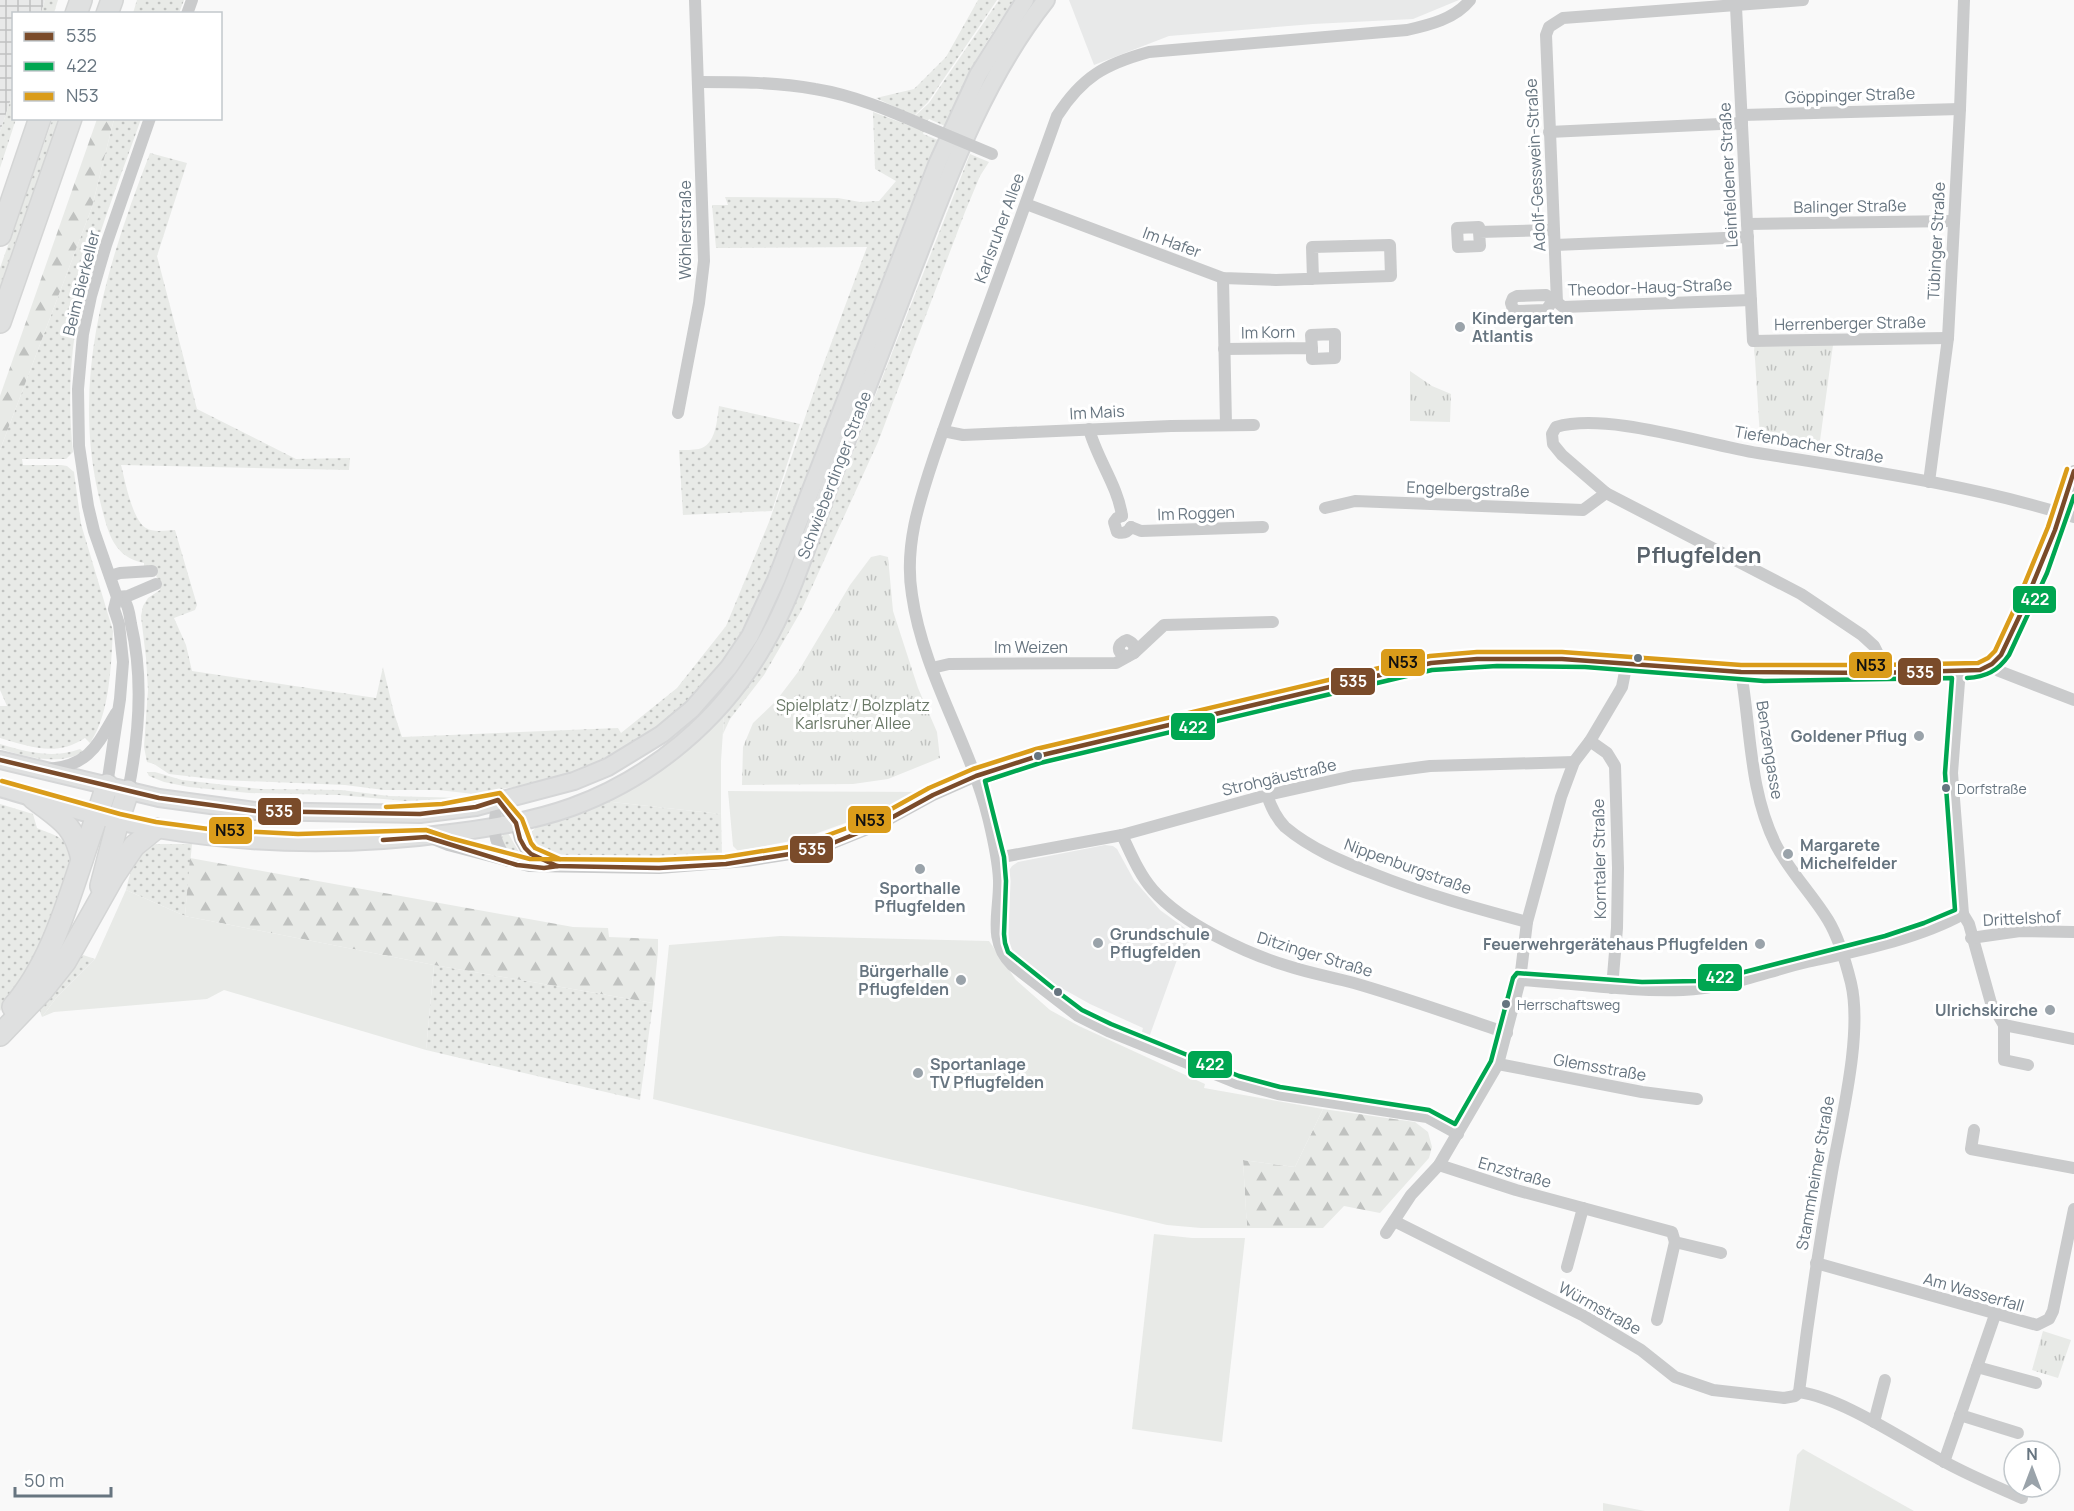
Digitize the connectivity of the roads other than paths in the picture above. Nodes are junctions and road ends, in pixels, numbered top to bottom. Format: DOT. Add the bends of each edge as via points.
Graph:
graph roads {
  1 [pos="695,0"];
  2 [pos="1025,0"];
  3 [pos="1046,0"];
  4 [pos="1470,0"];
  5 [pos="1803,0"];
  6 [pos="1964,0"];
  7 [pos="1736,7"];
  8 [pos="699,82"];
  9 [pos="1960,108"];
  10 [pos="1742,119"];
  11 [pos="39,120"];
  12 [pos="69,120"];
  13 [pos="149,120"];
  14 [pos="1549,132"];
  15 [pos="992,157"];
  16 [pos="1026,204"];
  17 [pos="1954,221"];
  18 [pos="1553,230"];
  19 [pos="1747,230"];
  20 [pos="1479,232"];
  21 [pos="0,235"];
  22 [pos="1555,245"];
  23 [pos="1223,278"];
  24 [pos="1313,279"];
  25 [pos="1751,300"];
  26 [pos="1555,302"];
  27 [pos="0,322"];
  28 [pos="1948,338"];
  29 [pos="1753,341"];
  30 [pos="1312,348"];
  31 [pos="1224,350"];
  32 [pos="678,412"];
  33 [pos="1226,425"];
  34 [pos="1254,425"];
  35 [pos="1089,429"];
  36 [pos="943,431"];
  37 [pos="2074,471"];
  38 [pos="1929,482"];
  39 [pos="1605,494"];
  40 [pos="1325,508"];
  41 [pos="2061,513"];
  42 [pos="2074,517"];
  43 [pos="1263,527"];
  44 [pos="152,571"];
  45 [pos="110,576"];
  46 [pos="156,584"];
  47 [pos="117,597"];
  48 [pos="1273,622"];
  49 [pos="1627,662"];
  50 [pos="1992,664"];
  51 [pos="932,668"];
  52 [pos="1960,669"];
  53 [pos="1742,672"];
  54 [pos="1879,673"];
  55 [pos="2074,700"];
  56 [pos="119,706"];
  57 [pos="1590,741"];
  58 [pos="0,760"];
  59 [pos="1574,762"];
  60 [pos="40,771"];
  61 [pos="976,776"];
  62 [pos="107,785"];
  63 [pos="0,788"];
  64 [pos="128,791"];
  65 [pos="1267,795"];
  66 [pos="33,798"];
  67 [pos="498,800"];
  68 [pos="108,818"];
  69 [pos="516,823"];
  70 [pos="494,827"];
  71 [pos="155,829"];
  72 [pos="1122,835"];
  73 [pos="426,837"];
  74 [pos="997,858"];
  75 [pos="82,859"];
  76 [pos="508,861"];
  77 [pos="557,866"];
  78 [pos="95,907"];
  79 [pos="1963,914"];
  80 [pos="1527,922"];
  81 [pos="2074,932"];
  82 [pos="1971,938"];
  83 [pos="1842,955"];
  84 [pos="1520,980"];
  85 [pos="1612,988"];
  86 [pos="0,1019"];
  87 [pos="2004,1025"];
  88 [pos="1507,1033"];
  89 [pos="0,1035"];
  90 [pos="2074,1039"];
  91 [pos="1498,1064"];
  92 [pos="2028,1065"];
  93 [pos="1698,1098"];
  94 [pos="1974,1130"];
  95 [pos="1458,1134"];
  96 [pos="1439,1165"];
  97 [pos="2074,1168"];
  98 [pos="1583,1208"];
  99 [pos="2074,1209"];
  100 [pos="1394,1221"];
  101 [pos="1386,1233"];
  102 [pos="1675,1242"];
  103 [pos="1721,1253"];
  104 [pos="1816,1263"];
  105 [pos="1567,1268"];
  106 [pos="1995,1315"];
  107 [pos="1657,1320"];
  108 [pos="1977,1367"];
  109 [pos="1885,1380"];
  110 [pos="2036,1383"];
  111 [pos="1797,1394"];
  112 [pos="1960,1415"];
  113 [pos="1874,1422"];
  114 [pos="2018,1433"];
  115 [pos="1944,1462"];
  116 [pos="2002,1489"];
  1 -- 8 [label="street, Wöhlerstraße"];
  2 -- 67 [label="main road, Schwieberdinger Straße" via="978,75 938,162 768,600 740,652 692,709 639,750 574,781"];
  3 -- 69 [label="main road, Schwieberdinger Straße" via="998,75 951,169 766,643 721,706 636,776 574,806"];
  4 -- 16 [label="street, Karlsruher Allee" via="1446,18 1407,30 1149,52 1101,69 1069,98 1057,116"];
  5 -- 7 [label="street"];
  6 -- 9 [label="street, Tübinger Straße"];
  7 -- 10 [label="street, Leinfeldener Straße"];
  7 -- 14 [label="street, Adolf-Gesswein-Straße" via="1563,18 1549,27"];
  8 -- 15 [label="street, bridge" via="818,89 926,126"];
  8 -- 32 [label="street, Wöhlerstraße" via="704,261"];
  9 -- 10 [label="street, Göppinger Straße"];
  9 -- 17 [label="street, Tübinger Straße"];
  10 -- 14 [label="street, Göppinger Straße"];
  10 -- 19 [label="street, Leinfeldener Straße"];
  11 -- 21 [label="highway"];
  12 -- 27 [label="highway"];
  13 -- 45 [label="street, Beim Bierkeller" via="106,245 86,318 78,389 81,463 90,514"];
  14 -- 18 [label="street, Adolf-Gesswein-Straße"];
  16 -- 23 [label="street, Im Hafer"];
  16 -- 36 [label="street, Karlsruher Allee"];
  17 -- 19 [label="street, Balinger Straße"];
  17 -- 28 [label="street, Tübinger Straße"];
  18 -- 20 [label="street"];
  18 -- 22 [label="street, Adolf-Gesswein-Straße"];
  19 -- 22 [label="street, Balinger Straße"];
  19 -- 25 [label="street, Leinfeldener Straße"];
  22 -- 26 [label="street, Adolf-Gesswein-Straße"];
  23 -- 24 [label="street, Im Hafer"];
  23 -- 31 [label="street, Im Korn"];
  24 -- 24 [label="street, Im Hafer" via="1391,276 1390,245 1312,247"];
  25 -- 26 [label="street, Theodor-Haug-Straße" via="1563,307"];
  25 -- 29 [label="street, Leinfeldener Straße"];
  28 -- 29 [label="street, Herrenberger Straße"];
  28 -- 38 [label="street, Tübinger Straße"];
  30 -- 31 [label="street, Im Korn"];
  31 -- 33 [label="street, Im Korn"];
  33 -- 34 [label="street, Im Mais"];
  33 -- 35 [label="street, Im Mais"];
  35 -- 36 [label="street, Im Mais" via="963,435"];
  35 -- 43 [label="street, Im Roggen" via="1122,516 1131,521 1131,527 1141,531"];
  36 -- 51 [label="street, Karlsruher Allee" via="919,502 910,550 914,610"];
  37 -- 41 [label="street"];
  38 -- 39 [label="street, Tiefenbacher Straße" via="1624,426 1556,427 1553,444"];
  38 -- 41 [label="street, Tiefenbacher Straße"];
  39 -- 40 [label="street, Engelbergstraße" via="1583,510 1355,501"];
  39 -- 54 [label="street" via="1801,594 1874,646 1879,656"];
  41 -- 42 [label="street, Tiefenbacher Straße"];
  41 -- 50 [label="street" via="2020,615 2001,655"];
  44 -- 45 [label="street"];
  45 -- 47 [label="street, Beim Bierkeller"];
  46 -- 47 [label="street"];
  47 -- 56 [label="street" via="114,609 122,640"];
  47 -- 64 [label="street" via="128,608 138,662 138,711"];
  48 -- 51 [label="street, Im Weizen" via="1164,625 1116,663 949,664"];
  49 -- 53 [label="street"];
  49 -- 57 [label="street" via="1622,687"];
  49 -- 61 [label="street" via="1477,659 1431,663 1038,756"];
  50 -- 52 [label="street" via="1980,670"];
  50 -- 55 [label="street" via="1999,671"];
  51 -- 61 [label="street, Karlsruher Allee"];
  52 -- 54 [label="street"];
  52 -- 79 [label="street" via="1952,773"];
  53 -- 54 [label="street"];
  53 -- 83 [label="street, Benzengasse" via="1750,745 1765,819 1777,846 1828,921"];
  56 -- 60 [label="street" via="96,748 87,756 64,768"];
  56 -- 62 [label="street"];
  57 -- 59 [label="street"];
  57 -- 85 [label="street, Korntaler Straße" via="1607,753 1615,766 1618,868"];
  58 -- 60 [label="main road, Schwieberdinger Straße"];
  59 -- 65 [label="street, Strohgäustraße" via="1430,766 1353,776"];
  59 -- 80 [label="street"];
  60 -- 62 [label="main road, Schwieberdinger Straße"];
  61 -- 74 [label="street, Karlsruher Allee"];
  61 -- 77 [label="street" via="880,824 803,852 726,864 659,868"];
  62 -- 64 [label="main road, Schwieberdinger Straße"];
  62 -- 68 [label="highway"];
  63 -- 66 [label="main road, Schwieberdinger Straße"];
  64 -- 67 [label="main road, Schwieberdinger Straße" via="172,801 293,813 420,814 476,807"];
  64 -- 68 [label="highway"];
  65 -- 72 [label="street, Strohgäustraße"];
  65 -- 80 [label="street, Nippenburgstraße" via="1272,810 1284,825 1342,862 1400,884"];
  66 -- 68 [label="main road, Schwieberdinger Straße"];
  66 -- 75 [label="highway" via="69,826"];
  67 -- 69 [label="street"];
  67 -- 70 [label="street"];
  68 -- 71 [label="main road, Schwieberdinger Straße"];
  68 -- 75 [label="highway"];
  68 -- 78 [label="highway"];
  69 -- 70 [label="main road, Schwieberdinger Straße"];
  69 -- 77 [label="street" via="525,848"];
  70 -- 73 [label="main road, Schwieberdinger Straße"];
  70 -- 76 [label="street" via="499,849"];
  71 -- 73 [label="main road, Schwieberdinger Straße" via="298,842"];
  71 -- 78 [label="highway" via="134,846"];
  72 -- 74 [label="street, Strohgäustraße"];
  72 -- 88 [label="street, Ditzinger Straße" via="1153,890 1197,924 1238,948"];
  73 -- 76 [label="street"];
  74 -- 95 [label="street, Karlsruher Allee" via="996,934 1002,956 1078,1016 1237,1083 1278,1094 1427,1117"];
  75 -- 86 [label="highway" via="44,958 15,1005"];
  76 -- 77 [label="street"];
  78 -- 89 [label="highway" via="59,969"];
  79 -- 82 [label="street"];
  79 -- 83 [label="street" via="1942,926"];
  80 -- 84 [label="street"];
  81 -- 82 [label="street, Drittelshof" via="2020,931"];
  82 -- 87 [label="street" via="1991,1003"];
  83 -- 85 [label="street" via="1738,983 1681,990"];
  83 -- 104 [label="street, Stammheimer Straße" via="1851,985 1855,1021"];
  84 -- 85 [label="street"];
  84 -- 88 [label="street"];
  87 -- 90 [label="street"];
  87 -- 92 [label="street" via="2004,1060"];
  88 -- 91 [label="street"];
  91 -- 93 [label="street, Glemsstraße" via="1642,1092"];
  91 -- 95 [label="street"];
  94 -- 97 [label="street" via="1971,1149"];
  95 -- 96 [label="street"];
  96 -- 98 [label="street, Enzstraße"];
  96 -- 100 [label="street" via="1411,1195"];
  98 -- 102 [label="street, Enzstraße" via="1672,1232"];
  98 -- 105 [label="street"];
  99 -- 106 [label="street, Am Wasserfall" via="2049,1319 2037,1325"];
  100 -- 101 [label="street"];
  100 -- 111 [label="street, Würmstraße" via="1584,1316 1641,1350 1675,1377 1713,1390 1784,1398"];
  102 -- 103 [label="street, Enzstraße"];
  102 -- 107 [label="street"];
  104 -- 106 [label="street, Am Wasserfall"];
  104 -- 111 [label="street, Stammheimer Straße"];
  106 -- 108 [label="street"];
  108 -- 110 [label="street"];
  108 -- 112 [label="street"];
  109 -- 113 [label="street"];
  111 -- 113 [label="street, Würmstraße" via="1830,1401"];
  112 -- 114 [label="street"];
  112 -- 115 [label="street"];
  113 -- 115 [label="street, Würmstraße"];
  115 -- 116 [label="street, Würmstraße"];
}
